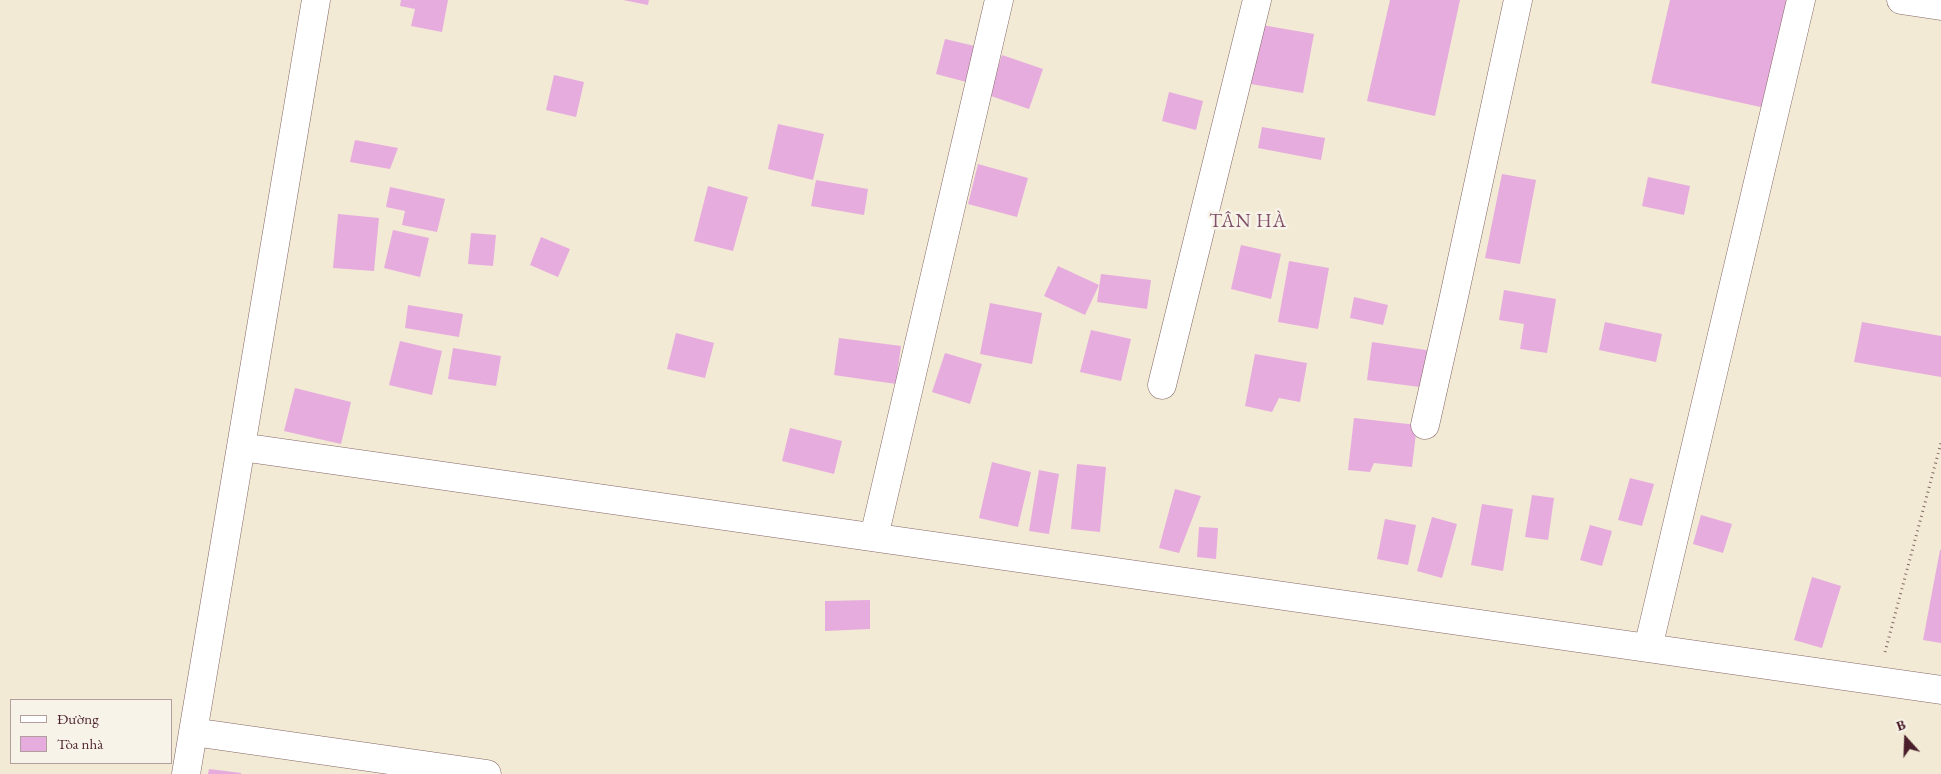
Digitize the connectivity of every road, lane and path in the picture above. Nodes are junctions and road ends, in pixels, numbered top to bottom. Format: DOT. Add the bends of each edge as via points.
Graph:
graph roads {
  1 [pos="316,0"];
  2 [pos="999,0"];
  3 [pos="1257,0"];
  4 [pos="1518,0"];
  5 [pos="1801,0"];
  6 [pos="1902,0"];
  7 [pos="1941,6"];
  8 [pos="1162,385"];
  9 [pos="1424,425"];
  10 [pos="1941,442"];
  11 [pos="241,447"];
  12 [pos="874,537"];
  13 [pos="1648,648"];
  14 [pos="1877,681"];
  15 [pos="1941,690"];
  16 [pos="194,732"];
  17 [pos="186,774"];
  18 [pos="488,774"];
  1 -- 11 [label="street"];
  2 -- 12 [label="street"];
  3 -- 8 [label="street"];
  4 -- 9 [label="street" via="1454,301"];
  5 -- 13 [label="street"];
  6 -- 7 [label="street"];
  10 -- 14 [label="path"];
  11 -- 12 [label="street"];
  11 -- 16 [label="street"];
  12 -- 13 [label="street"];
  13 -- 14 [label="street"];
  14 -- 15 [label="street"];
  16 -- 17 [label="street"];
  16 -- 18 [label="street"];
}
